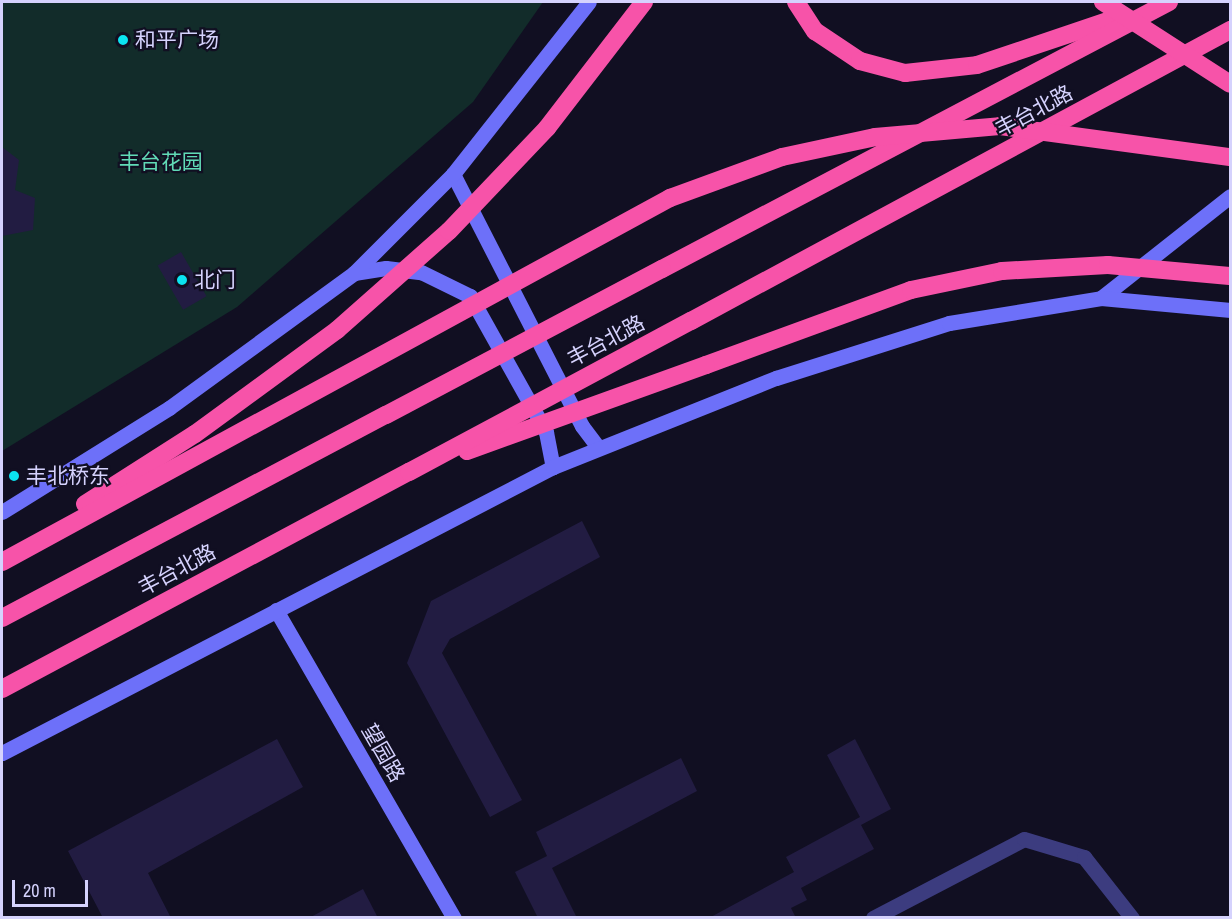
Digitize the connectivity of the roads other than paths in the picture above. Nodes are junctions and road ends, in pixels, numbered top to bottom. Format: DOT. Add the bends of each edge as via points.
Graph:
graph roads {
  1 [pos="589,2"];
  2 [pos="644,2"];
  3 [pos="796,2"];
  4 [pos="1103,2"];
  5 [pos="1168,2"];
  6 [pos="1230,30"];
  7 [pos="1230,84"];
  8 [pos="1230,157"];
  9 [pos="453,174"];
  10 [pos="1230,196"];
  11 [pos="354,273"];
  12 [pos="1230,276"];
  13 [pos="1101,298"];
  14 [pos="1230,310"];
  15 [pos="598,447"];
  16 [pos="553,467"];
  17 [pos="409,472"];
  18 [pos="2,512"];
  19 [pos="2,557"];
  20 [pos="2,562"];
  21 [pos="276,610"];
  22 [pos="2,618"];
  23 [pos="2,689"];
  24 [pos="2,753"];
  25 [pos="454,918"];
  26 [pos="873,918"];
  27 [pos="1132,918"];
  1 -- 9 [label="street"];
  2 -- 19 [label="highway, bridge" via="547,128 449,231 337,330 195,434"];
  3 -- 5 [label="highway" via="815,32 860,61 904,73 977,65"];
  4 -- 7 [label="highway, bridge"];
  5 -- 22 [label="highway, 丰台北路, bridge"];
  6 -- 17 [label="highway, 丰台北路, bridge"];
  8 -- 20 [label="highway, bridge" via="1000,126 875,137 782,157 670,198"];
  9 -- 11 [label="street"];
  9 -- 15 [label="street" via="582,426"];
  10 -- 13 [label="street"];
  11 -- 16 [label="street" via="386,268 421,272 470,296 546,432"];
  11 -- 18 [label="street" via="169,408"];
  12 -- 17 [label="highway, bridge" via="1108,265 1002,271 911,290"];
  13 -- 14 [label="street"];
  13 -- 15 [label="street" via="949,323 776,378"];
  15 -- 16 [label="street"];
  16 -- 21 [label="street"];
  17 -- 23 [label="highway, 丰台北路"];
  21 -- 24 [label="street"];
  21 -- 25 [label="street, 望园路"];
  26 -- 27 [label="street" via="1024,839 1084,857"];
}
